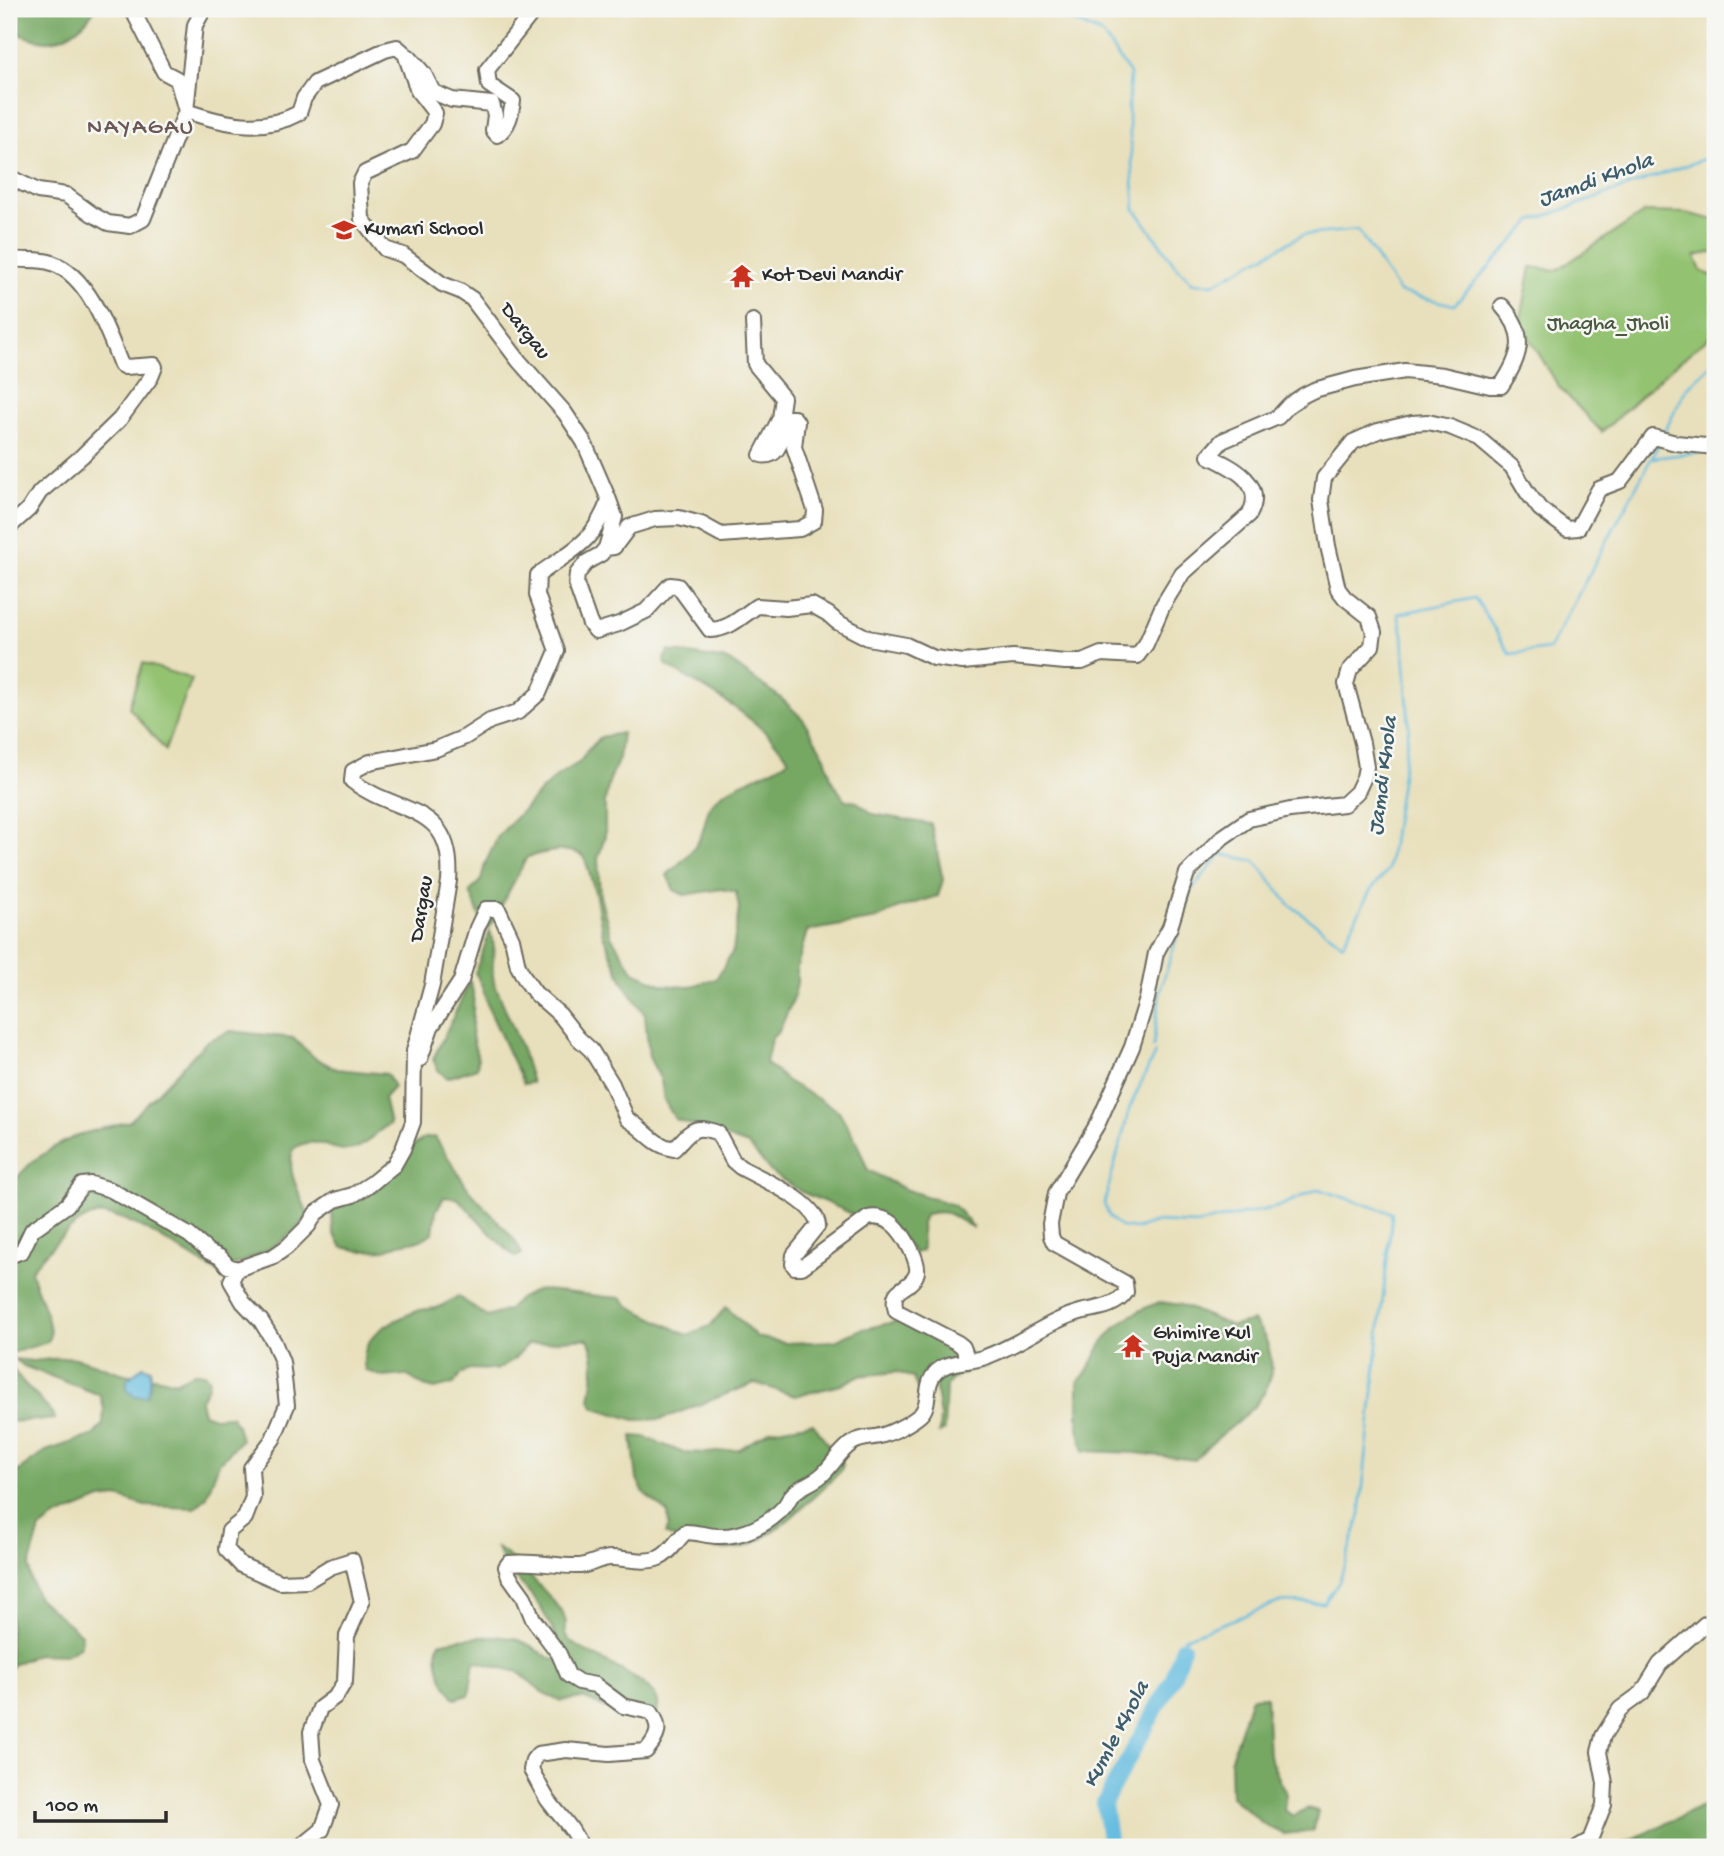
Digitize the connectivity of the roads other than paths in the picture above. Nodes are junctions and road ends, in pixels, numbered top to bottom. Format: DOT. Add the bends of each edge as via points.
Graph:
graph roads {
  1 [pos="132,9"];
  2 [pos="204,9"];
  3 [pos="536,9"];
  4 [pos="405,54"];
  5 [pos="186,111"];
  6 [pos="9,177"];
  7 [pos="9,258"];
  8 [pos="1502,306"];
  9 [pos="752,321"];
  10 [pos="1715,447"];
  11 [pos="609,500"];
  12 [pos="9,527"];
  13 [pos="606,548"];
  14 [pos="414,1077"];
  15 [pos="9,1256"];
  16 [pos="237,1269"];
  17 [pos="968,1361"];
  18 [pos="1715,1619"];
  19 [pos="301,1847"];
  20 [pos="580,1847"];
  21 [pos="1578,1847"];
  1 -- 5 [label="street" via="164,72 177,79"];
  2 -- 5 [label="street" via="195,25"];
  3 -- 4 [label="street" via="487,69 489,85 513,101 511,116 497,135 492,104 452,100 433,92"];
  4 -- 5 [label="street" via="397,47 385,50 315,83 299,113 284,121 246,126"];
  4 -- 11 [label="street, Dargau" via="418,91 435,113 412,151 365,173 360,183 362,219 385,249 403,255 472,299 584,442"];
  5 -- 6 [label="street" via="143,219 130,226 108,223 66,195 38,191"];
  7 -- 12 [label="street" via="51,262 63,269 91,299 121,365 154,365 155,370 120,419"];
  8 -- 13 [label="street" via="1515,325 1519,343 1517,362 1501,386 1419,372 1373,375 1314,390 1278,417 1222,441 1209,456 1244,477 1255,494 1254,506 1182,574 1137,656 1101,654 1082,662 934,658 906,645 868,638 812,605 757,606 735,623 710,630 678,586 670,585 646,611 596,631 576,584 587,562"];
  9 -- 13 [label="street" via="755,364 782,398 780,418 761,454 774,454 786,422 794,418 794,447 816,509 814,521 800,529 721,535 679,518 655,519 629,527 614,547"];
  10 -- 17 [label="street" via="1654,437 1619,481 1599,489 1578,528 1571,529 1540,509 1512,467 1479,439 1450,427 1428,422 1378,430 1353,442 1331,467 1324,478 1321,500 1338,589 1369,617 1374,632 1372,646 1350,670 1346,684 1367,767 1364,776 1357,792 1344,804 1249,819 1223,837 1187,873 1170,927 1156,953 1132,1047 1098,1123 1056,1193 1051,1216 1054,1243 1125,1283 1122,1299 1048,1324"];
  11 -- 13 [label="street" via="615,517"];
  11 -- 14 [label="street, Dargau" via="600,523 585,542 538,575 537,596 557,650 539,693 518,712 446,745 370,762 353,771 352,781 366,792 413,810 438,826 446,843 449,881 432,985 414,1051"];
  14 -- 16 [label="street, Dargau" via="413,1122 394,1165 363,1189 316,1213 287,1248"];
  14 -- 17 [label="street" via="431,1027 461,981 486,909 498,909 525,979 591,1050 627,1119 668,1149 698,1128 718,1133 740,1167 807,1206 818,1224 794,1255 796,1267 868,1218 893,1224 918,1269 914,1279 897,1291 896,1311 958,1343"];
  15 -- 16 [label="street" via="22,1251 32,1230 67,1205 82,1185 91,1184 111,1190 190,1235"];
  16 -- 19 [label="street" via="231,1281 261,1321 282,1362 287,1405 273,1439 251,1468 253,1497 246,1518 229,1531 226,1549 241,1564 280,1582 307,1581 352,1560 362,1602 347,1636 345,1681 336,1696 320,1708 311,1732 313,1759 331,1805 322,1830"];
  17 -- 20 [label="street" via="951,1363 936,1372 919,1416 881,1436 853,1442 814,1483 806,1484 783,1508 751,1530 719,1537 686,1532 655,1559 601,1559 579,1566 509,1563 509,1576 568,1675 595,1685 623,1706 651,1712 658,1721 656,1739 646,1751 609,1754 566,1749 538,1754 533,1760 531,1770"];
  18 -- 21 [label="street" via="1666,1657 1642,1693 1617,1713 1603,1736 1599,1752 1604,1805 1590,1840"];
}
